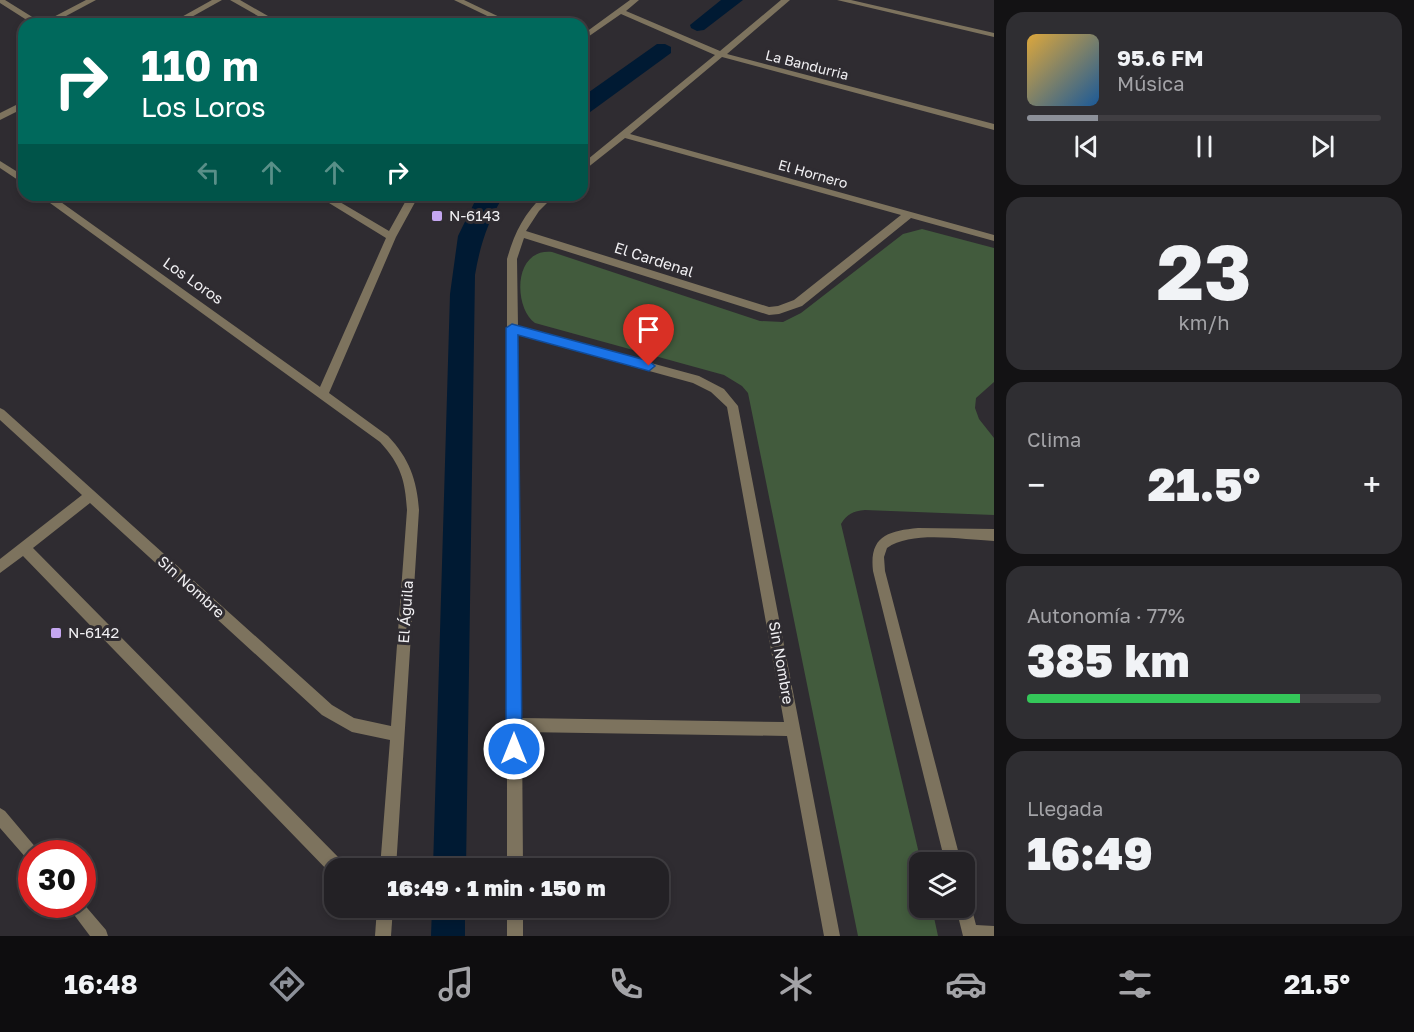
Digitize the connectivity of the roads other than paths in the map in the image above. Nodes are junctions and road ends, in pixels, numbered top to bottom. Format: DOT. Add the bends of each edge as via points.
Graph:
graph roads {
  1 [pos="0,0"];
  2 [pos="92,0"];
  3 [pos="218,0"];
  4 [pos="234,0"];
  5 [pos="458,0"];
  6 [pos="635,0"];
  7 [pos="786,0"];
  8 [pos="841,0"];
  9 [pos="620,11"];
  10 [pos="29,18"];
  11 [pos="57,18"];
  12 [pos="184,18"];
  13 [pos="267,18"];
  14 [pos="497,18"];
  15 [pos="588,35"];
  16 [pos="994,35"];
  17 [pos="720,55"];
  18 [pos="18,107"];
  19 [pos="0,117"];
  20 [pos="994,127"];
  21 [pos="624,135"];
  22 [pos="588,164"];
  23 [pos="2,169"];
  24 [pos="18,178"];
  25 [pos="52,201"];
  26 [pos="331,201"];
  27 [pos="411,201"];
  28 [pos="543,201"];
  29 [pos="908,215"];
  30 [pos="520,233"];
  31 [pos="391,237"];
  32 [pos="994,238"];
  33 [pos="512,328"];
  34 [pos="323,394"];
  35 [pos="0,413"];
  36 [pos="91,495"];
  37 [pos="994,536"];
  38 [pos="24,548"];
  39 [pos="0,567"];
  40 [pos="514,725"];
  41 [pos="793,729"];
  42 [pos="397,734"];
  43 [pos="0,816"];
  44 [pos="20,840"];
  45 [pos="950,852"];
  46 [pos="327,858"];
  47 [pos="389,858"];
  48 [pos="515,858"];
  49 [pos="85,918"];
  50 [pos="382,918"];
  51 [pos="515,918"];
  52 [pos="967,918"];
  53 [pos="994,934"];
  54 [pos="971,935"];
  55 [pos="100,936"];
  56 [pos="383,936"];
  57 [pos="516,936"];
  58 [pos="832,936"];
  1 -- 10 [label="street"];
  2 -- 11 [label="street"];
  3 -- 12 [label="street"];
  4 -- 13 [label="street"];
  5 -- 14 [label="street"];
  6 -- 9 [label="street"];
  7 -- 17 [label="street"];
  8 -- 16 [label="street"];
  9 -- 15 [label="street"];
  9 -- 17 [label="street, La Bandurria"];
  17 -- 20 [label="street, La Bandurria"];
  17 -- 21 [label="street"];
  18 -- 19 [label="street"];
  21 -- 22 [label="street"];
  21 -- 29 [label="street, El Hornero"];
  23 -- 24 [label="street"];
  25 -- 34 [label="street, Los Loros"];
  26 -- 31 [label="street"];
  27 -- 31 [label="street"];
  28 -- 30 [label="street"];
  29 -- 30 [label="street, El Cardenal" via="798,303 779,310 759,310"];
  29 -- 32 [label="street, El Hornero"];
  30 -- 33 [label="street" via="512,259"];
  31 -- 34 [label="street"];
  33 -- 40 [label="street"];
  33 -- 41 [label="street, Sin Nombre" via="694,379 723,393 736,422"];
  34 -- 42 [label="street, El Águila" via="384,439 408,468 413,510"];
  35 -- 36 [label="street, Sin Nombre"];
  36 -- 38 [label="street"];
  36 -- 42 [label="street, Sin Nombre" via="327,710 352,725"];
  37 -- 45 [label="street" via="912,533 883,542 877,555"];
  38 -- 39 [label="street"];
  38 -- 46 [label="street"];
  40 -- 41 [label="street"];
  40 -- 48 [label="street"];
  41 -- 58 [label="street, Sin Nombre"];
  42 -- 47 [label="street, El Águila"];
  43 -- 44 [label="street"];
  49 -- 55 [label="street"];
  50 -- 56 [label="street"];
  51 -- 57 [label="street"];
  52 -- 54 [label="street"];
  53 -- 54 [label="street"];
}
